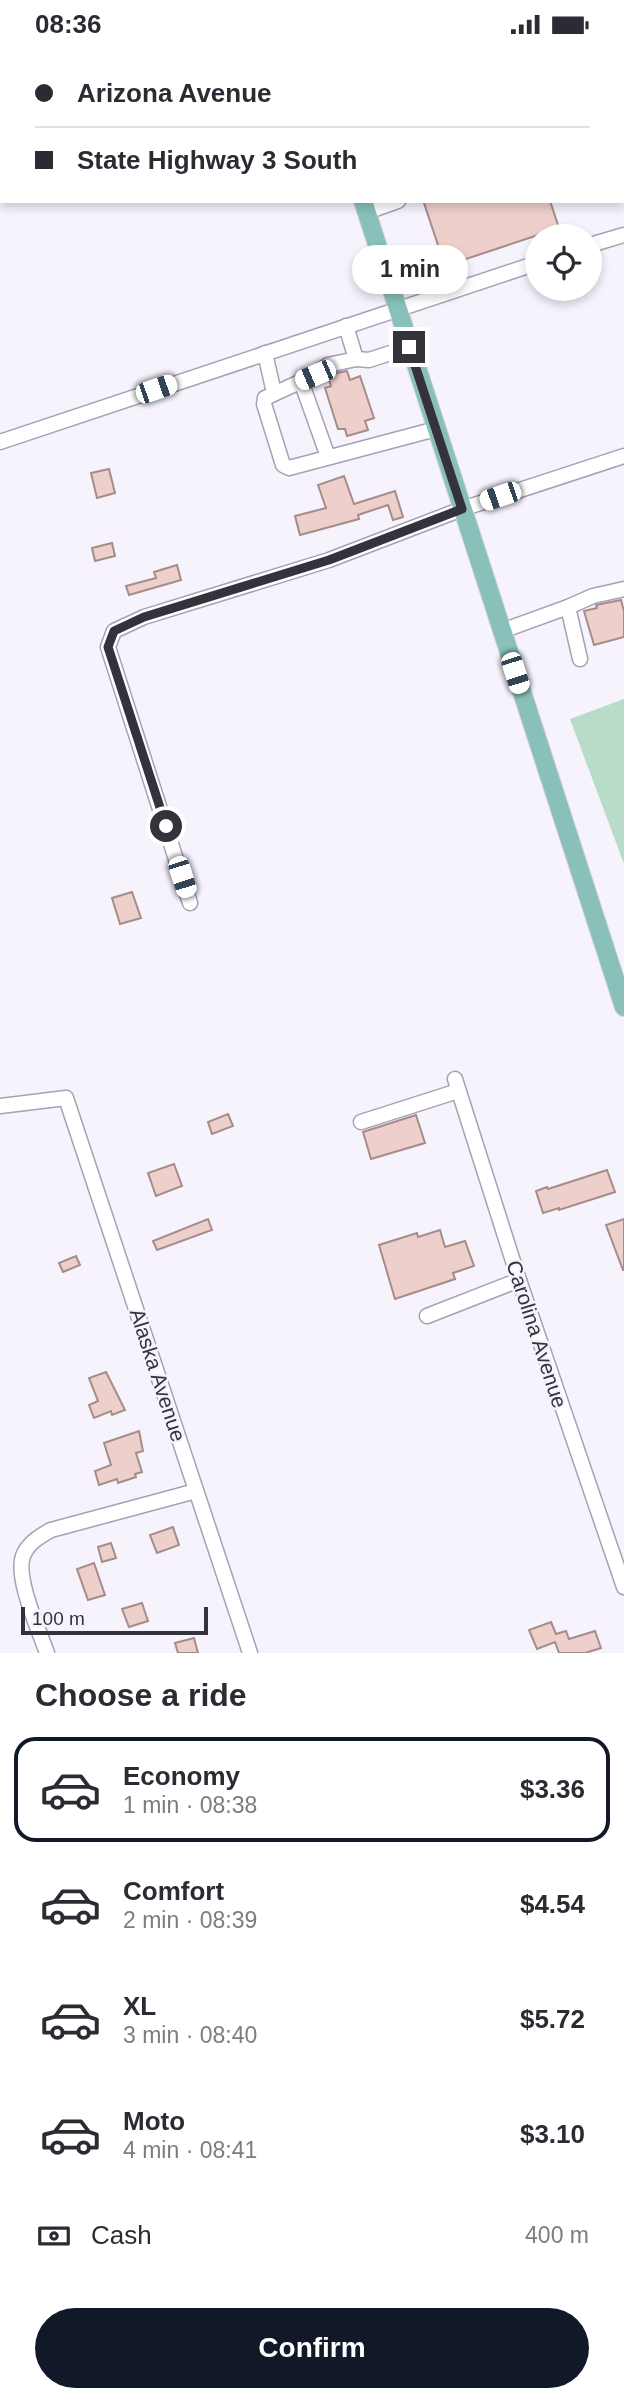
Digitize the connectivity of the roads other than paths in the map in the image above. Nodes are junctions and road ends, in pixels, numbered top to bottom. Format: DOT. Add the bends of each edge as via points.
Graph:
graph roads {
  1 [pos="386,203"];
  2 [pos="365,207"];
  3 [pos="624,235"];
  4 [pos="602,241"];
  5 [pos="525,267"];
  6 [pos="397,309"];
  7 [pos="346,326"];
  8 [pos="409,347"];
  9 [pos="265,353"];
  10 [pos="356,359"];
  11 [pos="301,381"];
  12 [pos="274,393"];
  13 [pos="436,429"];
  14 [pos="0,442"];
  15 [pos="624,456"];
  16 [pos="328,457"];
  17 [pos="462,509"];
  18 [pos="624,589"];
  19 [pos="568,607"];
  20 [pos="502,631"];
  21 [pos="580,659"];
  22 [pos="190,902"];
  23 [pos="624,1007"];
  24 [pos="0,1106"];
  25 [pos="361,1122"];
  26 [pos="519,1280"];
  27 [pos="427,1316"];
  28 [pos="196,1491"];
  29 [pos="624,1587"];
  30 [pos="47,1653"];
  31 [pos="250,1653"];
  1 -- 2 [label="street"];
  2 -- 6 [label="main road"];
  3 -- 4 [label="street"];
  5 -- 6 [label="street"];
  6 -- 7 [label="street"];
  6 -- 8 [label="main road"];
  7 -- 9 [label="street"];
  7 -- 10 [label="street"];
  8 -- 10 [label="street" via="369,360"];
  8 -- 13 [label="main road"];
  9 -- 12 [label="street"];
  9 -- 14 [label="street"];
  10 -- 11 [label="street" via="328,365"];
  11 -- 12 [label="street"];
  11 -- 16 [label="street"];
  12 -- 16 [label="street" via="264,404 283,465"];
  13 -- 16 [label="street"];
  13 -- 17 [label="main road"];
  15 -- 17 [label="street"];
  17 -- 20 [label="main road"];
  17 -- 22 [label="street" via="329,560 144,617 114,631 108,647"];
  18 -- 19 [label="street"];
  19 -- 20 [label="street"];
  19 -- 21 [label="street"];
  20 -- 23 [label="main road"];
  24 -- 28 [label="street, Alaska Avenue" via="66,1098"];
  25 -- 26 [label="street, Carolina Avenue" via="456,1085"];
  26 -- 27 [label="street"];
  26 -- 29 [label="street, Carolina Avenue"];
  28 -- 30 [label="street" via="36,1538 23,1556 22,1575"];
  28 -- 31 [label="street, Alaska Avenue"];
}
